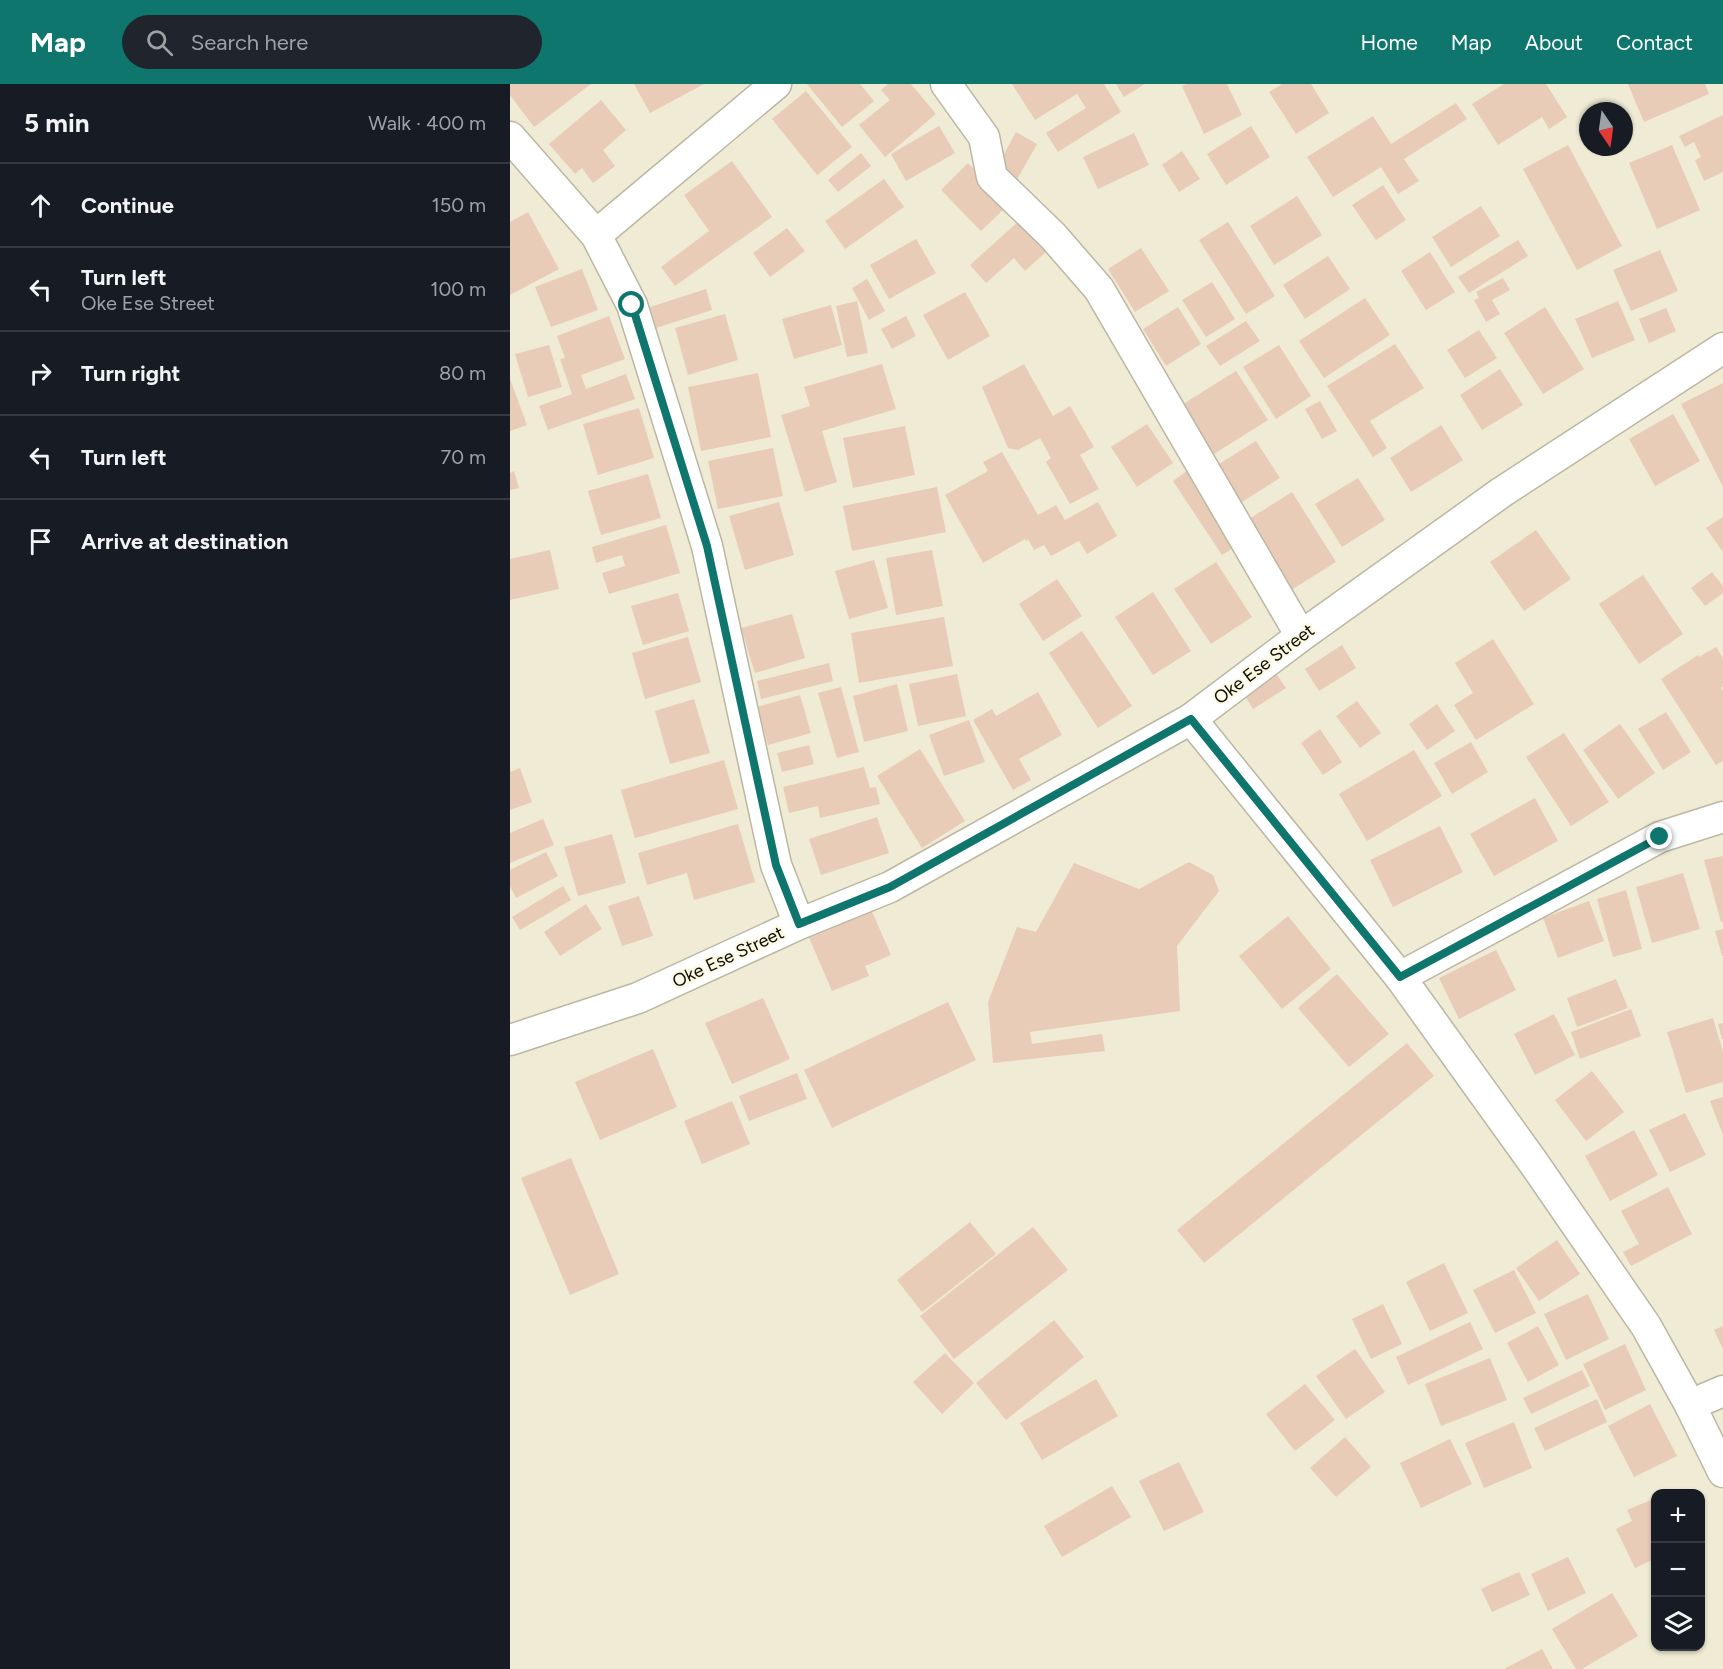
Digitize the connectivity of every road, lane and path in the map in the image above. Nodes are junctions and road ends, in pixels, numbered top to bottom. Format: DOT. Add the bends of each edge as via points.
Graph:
graph roads {
  1 [pos="776,84"];
  2 [pos="946,84"];
  3 [pos="510,137"];
  4 [pos="596,235"];
  5 [pos="1723,348"];
  6 [pos="1301,636"];
  7 [pos="1191,719"];
  8 [pos="1723,817"];
  9 [pos="799,924"];
  10 [pos="1400,977"];
  11 [pos="510,1040"];
  12 [pos="1723,1391"];
  13 [pos="1690,1405"];
  14 [pos="1723,1472"];
  1 -- 4 [label="street"];
  2 -- 6 [label="street" via="984,138 992,177 1053,236 1099,289"];
  3 -- 4 [label="street"];
  4 -- 9 [label="street" via="632,305 707,546 776,865"];
  5 -- 6 [label="street, Oke Ese Street" via="1502,492"];
  6 -- 7 [label="street, Oke Ese Street"];
  7 -- 9 [label="street, Oke Ese Street" via="890,887"];
  7 -- 10 [label="street"];
  8 -- 10 [label="street" via="1660,837"];
  9 -- 11 [label="street, Oke Ese Street" via="638,998"];
  10 -- 13 [label="street" via="1640,1316"];
  12 -- 13 [label="street"];
  13 -- 14 [label="street"];
}
